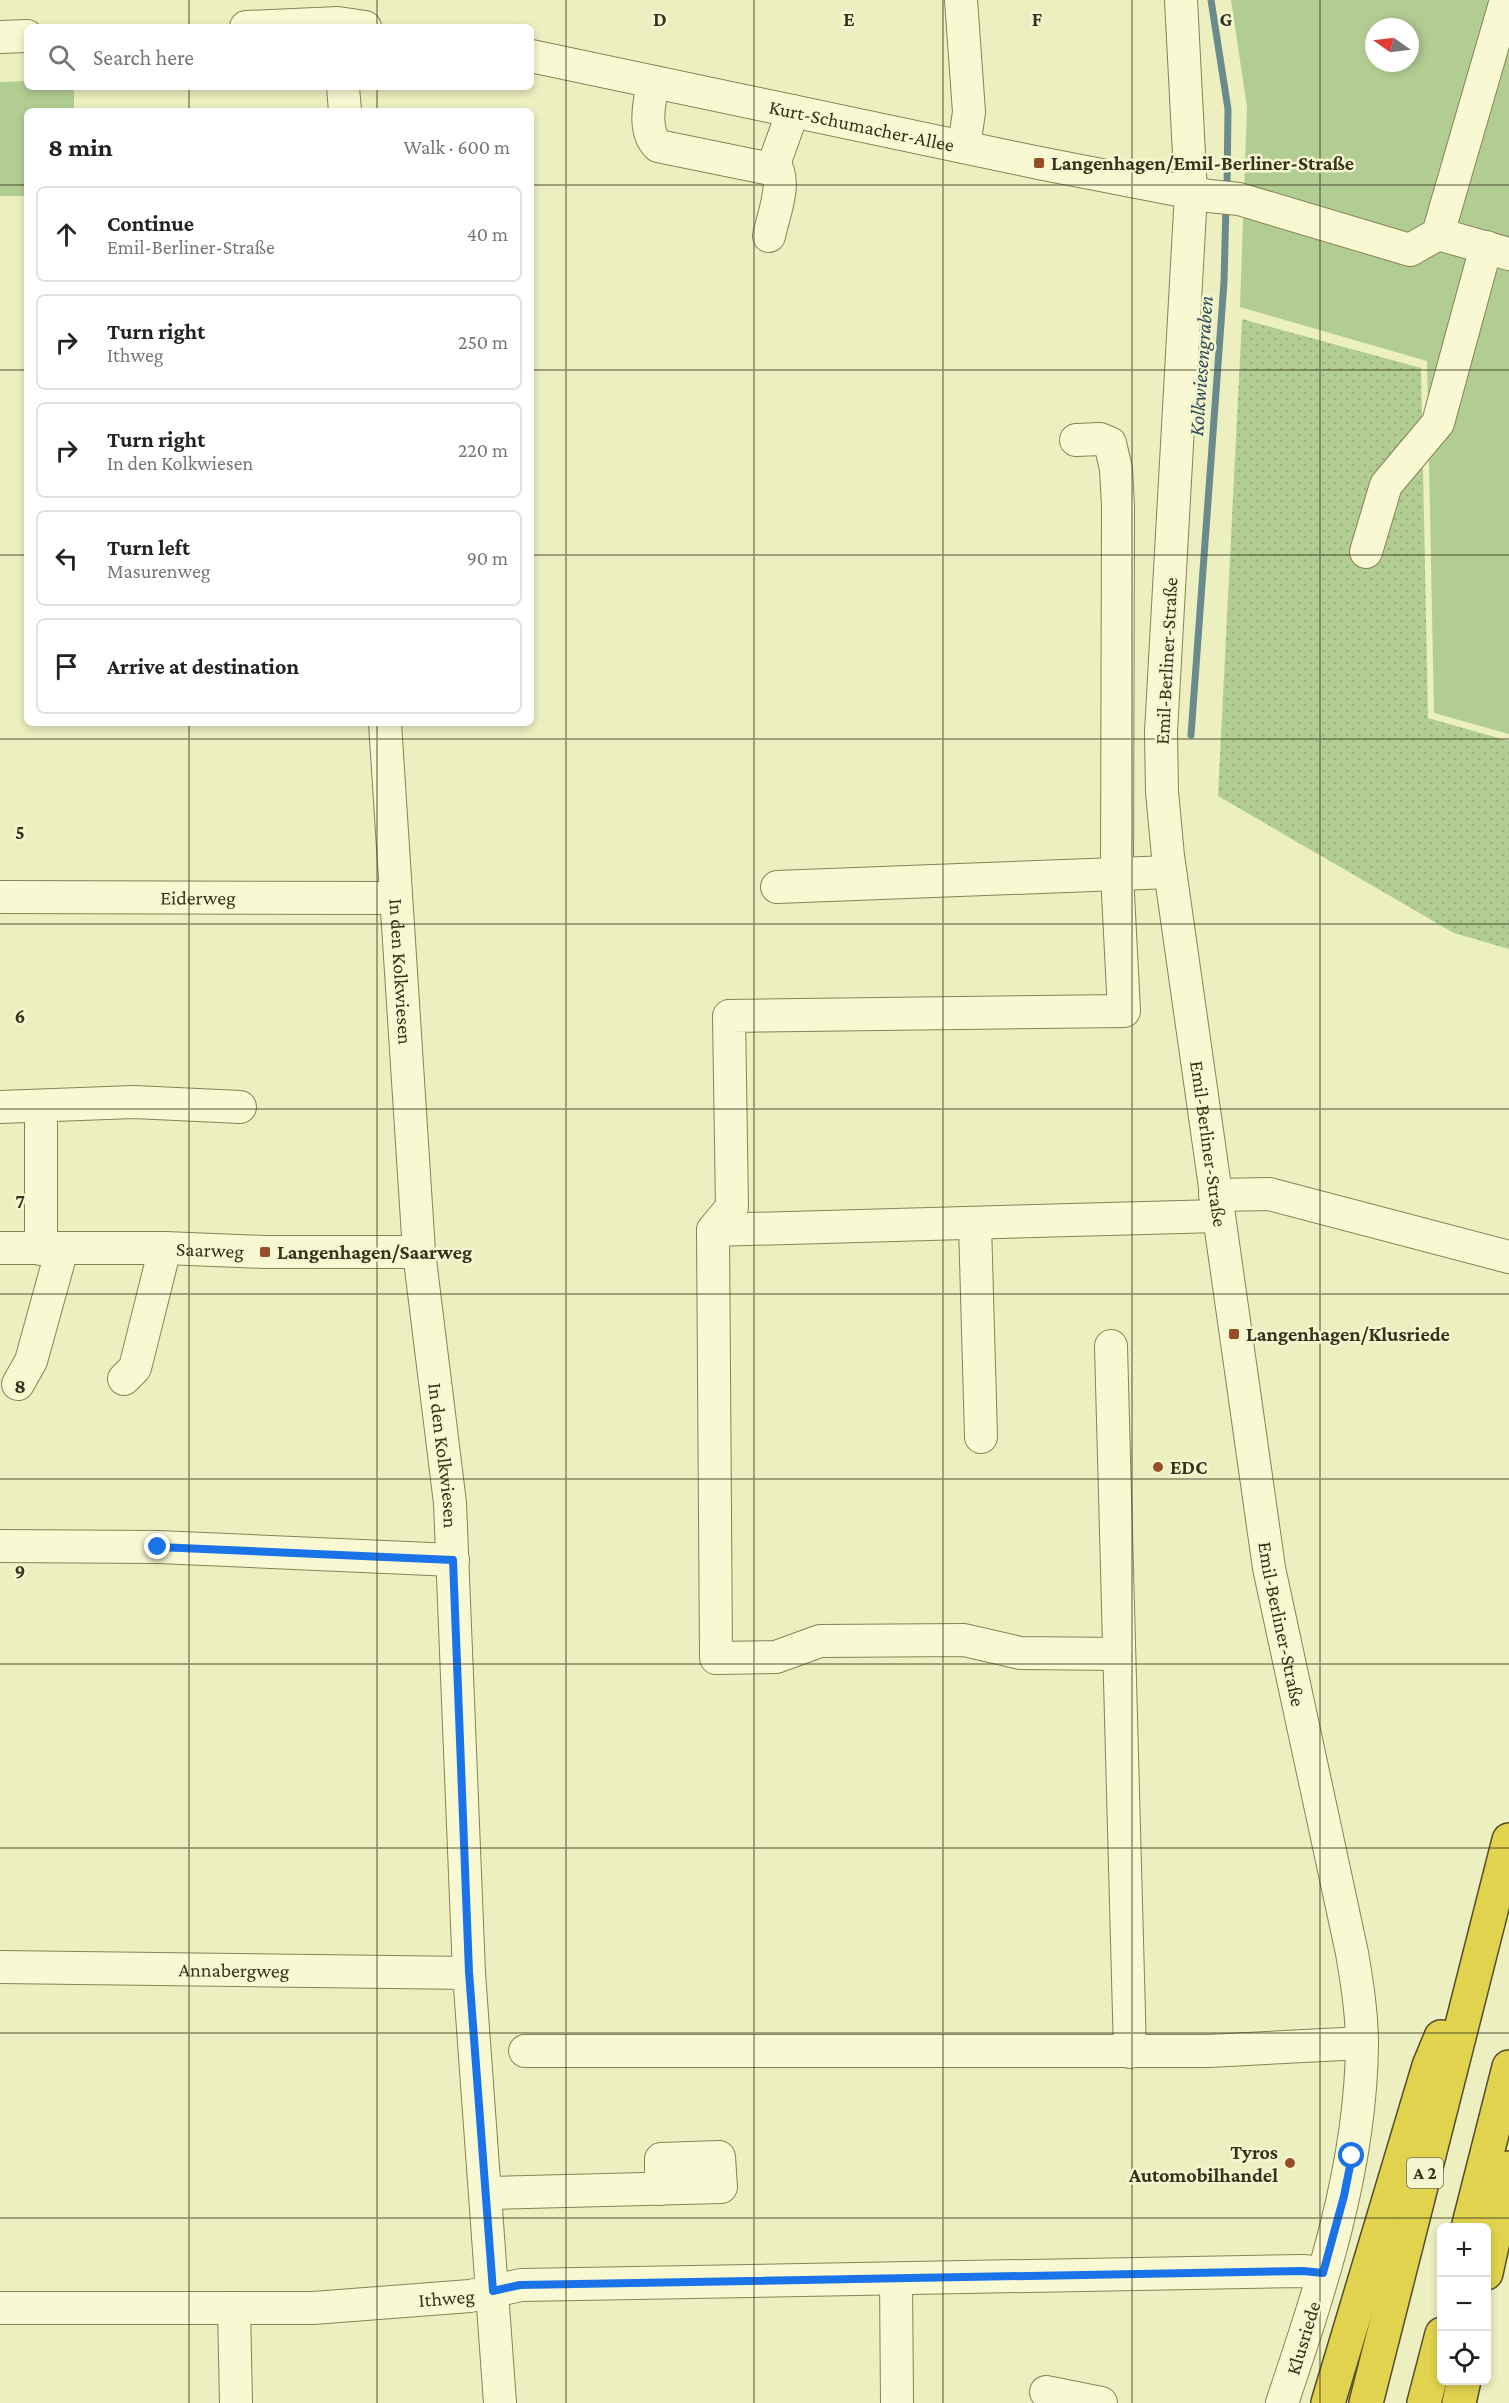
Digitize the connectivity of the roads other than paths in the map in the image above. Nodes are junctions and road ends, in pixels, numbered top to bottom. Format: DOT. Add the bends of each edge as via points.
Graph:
graph roads {
  1 [pos="961,0"];
  2 [pos="1181,0"];
  3 [pos="1506,0"];
  4 [pos="345,19"];
  5 [pos="283,24"];
  6 [pos="24,36"];
  7 [pos="0,37"];
  8 [pos="534,57"];
  9 [pos="653,81"];
  10 [pos="343,90"];
  11 [pos="345,108"];
  12 [pos="793,111"];
  13 [pos="964,147"];
  14 [pos="774,164"];
  15 [pos="1213,196"];
  16 [pos="1438,234"];
  17 [pos="769,236"];
  18 [pos="1498,251"];
  19 [pos="1076,440"];
  20 [pos="1366,552"];
  21 [pos="385,726"];
  22 [pos="1170,872"];
  23 [pos="1117,874"];
  24 [pos="777,887"];
  25 [pos="0,897"];
  26 [pos="396,898"];
  27 [pos="41,1106"];
  28 [pos="0,1107"];
  29 [pos="240,1107"];
  30 [pos="1216,1205"];
  31 [pos="975,1224"];
  32 [pos="713,1230"];
  33 [pos="0,1248"];
  34 [pos="165,1248"];
  35 [pos="51,1249"];
  36 [pos="419,1252"];
  37 [pos="1509,1257"];
  38 [pos="1111,1346"];
  39 [pos="124,1379"];
  40 [pos="18,1384"];
  41 [pos="981,1437"];
  42 [pos="0,1546"];
  43 [pos="453,1560"];
  44 [pos="1119,1654"];
  45 [pos="1509,1840"];
  46 [pos="1483,1942"];
  47 [pos="0,1967"];
  48 [pos="469,1972"];
  49 [pos="1362,2043"];
  50 [pos="525,2051"];
  51 [pos="1130,2052"];
  52 [pos="1509,2067"];
  53 [pos="1509,2168"];
  54 [pos="661,2189"];
  55 [pos="486,2193"];
  56 [pos="1469,2223"];
  57 [pos="1491,2250"];
  58 [pos="1323,2273"];
  59 [pos="896,2279"];
  60 [pos="493,2291"];
  61 [pos="0,2308"];
  62 [pos="234,2308"];
  63 [pos="1437,2353"];
  64 [pos="1463,2385"];
  65 [pos="1046,2392"];
  66 [pos="236,2403"];
  67 [pos="500,2403"];
  68 [pos="897,2403"];
  69 [pos="1101,2403"];
  70 [pos="1282,2403"];
  71 [pos="1328,2403"];
  72 [pos="1366,2403"];
  73 [pos="1424,2403"];
  74 [pos="1459,2403"];
  1 -- 13 [label="street" via="969,112"];
  2 -- 15 [label="street, Emil-Berliner-Straße"];
  3 -- 16 [label="street"];
  4 -- 5 [label="street"];
  6 -- 7 [label="street"];
  8 -- 9 [label="street, Kurt-Schumacher-Allee"];
  9 -- 12 [label="street, Kurt-Schumacher-Allee"];
  9 -- 14 [label="street" via="649,119 653,141 658,146 766,168"];
  10 -- 11 [label="street"];
  12 -- 13 [label="street, Kurt-Schumacher-Allee"];
  12 -- 14 [label="street"];
  13 -- 15 [label="street, Kurt-Schumacher-Allee"];
  14 -- 17 [label="street" via="779,170 780,185"];
  15 -- 16 [label="street, Kurt-Schumacher-Allee" via="1410,250"];
  15 -- 22 [label="street, Emil-Berliner-Straße" via="1161,732"];
  16 -- 18 [label="street"];
  18 -- 20 [label="street" via="1438,423 1386,484"];
  19 -- 23 [label="street" via="1100,439 1110,443 1116,469"];
  21 -- 26 [label="street, In den Kolkwiesen"];
  22 -- 23 [label="street"];
  22 -- 30 [label="street, Emil-Berliner-Straße"];
  23 -- 24 [label="street"];
  23 -- 32 [label="street" via="1124,1011 729,1016 732,1207"];
  25 -- 26 [label="street, Eiderweg"];
  26 -- 36 [label="street, In den Kolkwiesen"];
  27 -- 28 [label="street"];
  27 -- 29 [label="street" via="134,1102"];
  27 -- 35 [label="street"];
  30 -- 31 [label="street"];
  30 -- 37 [label="street" via="1269,1194"];
  30 -- 49 [label="street, Emil-Berliner-Straße" via="1269,1568 1352,1953"];
  31 -- 32 [label="street"];
  31 -- 41 [label="street"];
  32 -- 44 [label="street" via="716,1658 776,1657 820,1641 964,1640 1020,1653"];
  33 -- 35 [label="street, Saarweg"];
  34 -- 35 [label="street, Saarweg"];
  34 -- 36 [label="street, Saarweg"];
  34 -- 39 [label="street" via="135,1368"];
  35 -- 40 [label="street" via="31,1361"];
  36 -- 43 [label="street, In den Kolkwiesen" via="450,1503"];
  38 -- 44 [label="street"];
  42 -- 43 [label="street" via="158,1547"];
  43 -- 48 [label="street, In den Kolkwiesen"];
  44 -- 51 [label="street"];
  45 -- 46 [label="highway, A 2"];
  46 -- 71 [label="highway" via="1429,2066"];
  46 -- 72 [label="highway, A 2"];
  47 -- 48 [label="street, Annabergweg"];
  48 -- 55 [label="street, In den Kolkwiesen"];
  49 -- 51 [label="street"];
  49 -- 58 [label="street, Emil-Berliner-Straße" via="1352,2156"];
  50 -- 51 [label="street"];
  52 -- 56 [label="highway"];
  53 -- 57 [label="highway"];
  54 -- 55 [label="street"];
  55 -- 60 [label="street, In den Kolkwiesen"];
  58 -- 59 [label="street, Ithweg"];
  58 -- 70 [label="street, Klusriede"];
  59 -- 60 [label="street, Ithweg" via="520,2285"];
  59 -- 68 [label="street"];
  60 -- 62 [label="street, Ithweg" via="313,2308"];
  60 -- 67 [label="street, In den Kolkwiesen"];
  61 -- 62 [label="street, Ithweg"];
  62 -- 66 [label="street"];
  63 -- 73 [label="highway"];
  64 -- 74 [label="highway"];
  65 -- 69 [label="street"];
}
